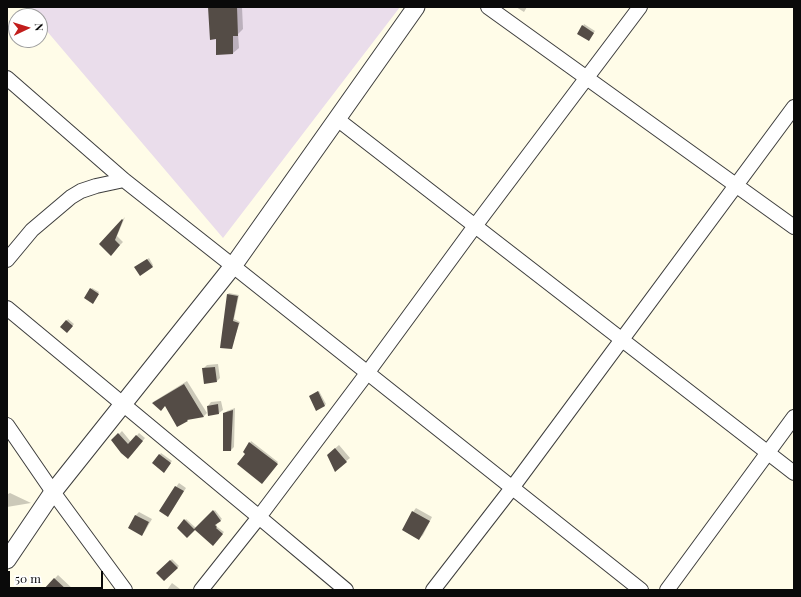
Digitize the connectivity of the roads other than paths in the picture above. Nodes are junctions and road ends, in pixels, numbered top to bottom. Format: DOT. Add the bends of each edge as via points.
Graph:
graph roads {
  1 [pos="416,7"];
  2 [pos="488,7"];
  3 [pos="640,7"];
  4 [pos="586,77"];
  5 [pos="7,78"];
  6 [pos="794,107"];
  7 [pos="337,120"];
  8 [pos="124,180"];
  9 [pos="736,185"];
  10 [pos="475,226"];
  11 [pos="794,227"];
  12 [pos="7,260"];
  13 [pos="233,266"];
  14 [pos="7,308"];
  15 [pos="622,339"];
  16 [pos="368,372"];
  17 [pos="122,405"];
  18 [pos="794,417"];
  19 [pos="7,425"];
  20 [pos="768,453"];
  21 [pos="794,473"];
  22 [pos="512,488"];
  23 [pos="53,492"];
  24 [pos="259,517"];
  25 [pos="7,560"];
  26 [pos="126,590"];
  27 [pos="201,590"];
  28 [pos="346,590"];
  29 [pos="433,590"];
  30 [pos="641,590"];
  31 [pos="667,590"];
  1 -- 7 [label="street"];
  2 -- 4 [label="street"];
  3 -- 4 [label="street"];
  4 -- 9 [label="street"];
  4 -- 10 [label="street"];
  5 -- 8 [label="street"];
  6 -- 9 [label="street"];
  7 -- 10 [label="street"];
  7 -- 13 [label="street"];
  8 -- 12 [label="street" via="96,186 71,197 32,230"];
  8 -- 13 [label="street"];
  9 -- 11 [label="street"];
  9 -- 15 [label="street"];
  10 -- 15 [label="street"];
  10 -- 16 [label="street"];
  13 -- 16 [label="street"];
  13 -- 17 [label="street"];
  14 -- 17 [label="street"];
  15 -- 20 [label="street"];
  15 -- 22 [label="street"];
  16 -- 22 [label="street"];
  16 -- 24 [label="street"];
  17 -- 23 [label="street"];
  17 -- 24 [label="street"];
  18 -- 20 [label="street"];
  19 -- 23 [label="street"];
  20 -- 21 [label="street"];
  20 -- 31 [label="street"];
  22 -- 29 [label="street"];
  22 -- 30 [label="street"];
  23 -- 25 [label="street"];
  23 -- 26 [label="street"];
  24 -- 27 [label="street"];
  24 -- 28 [label="street"];
}
